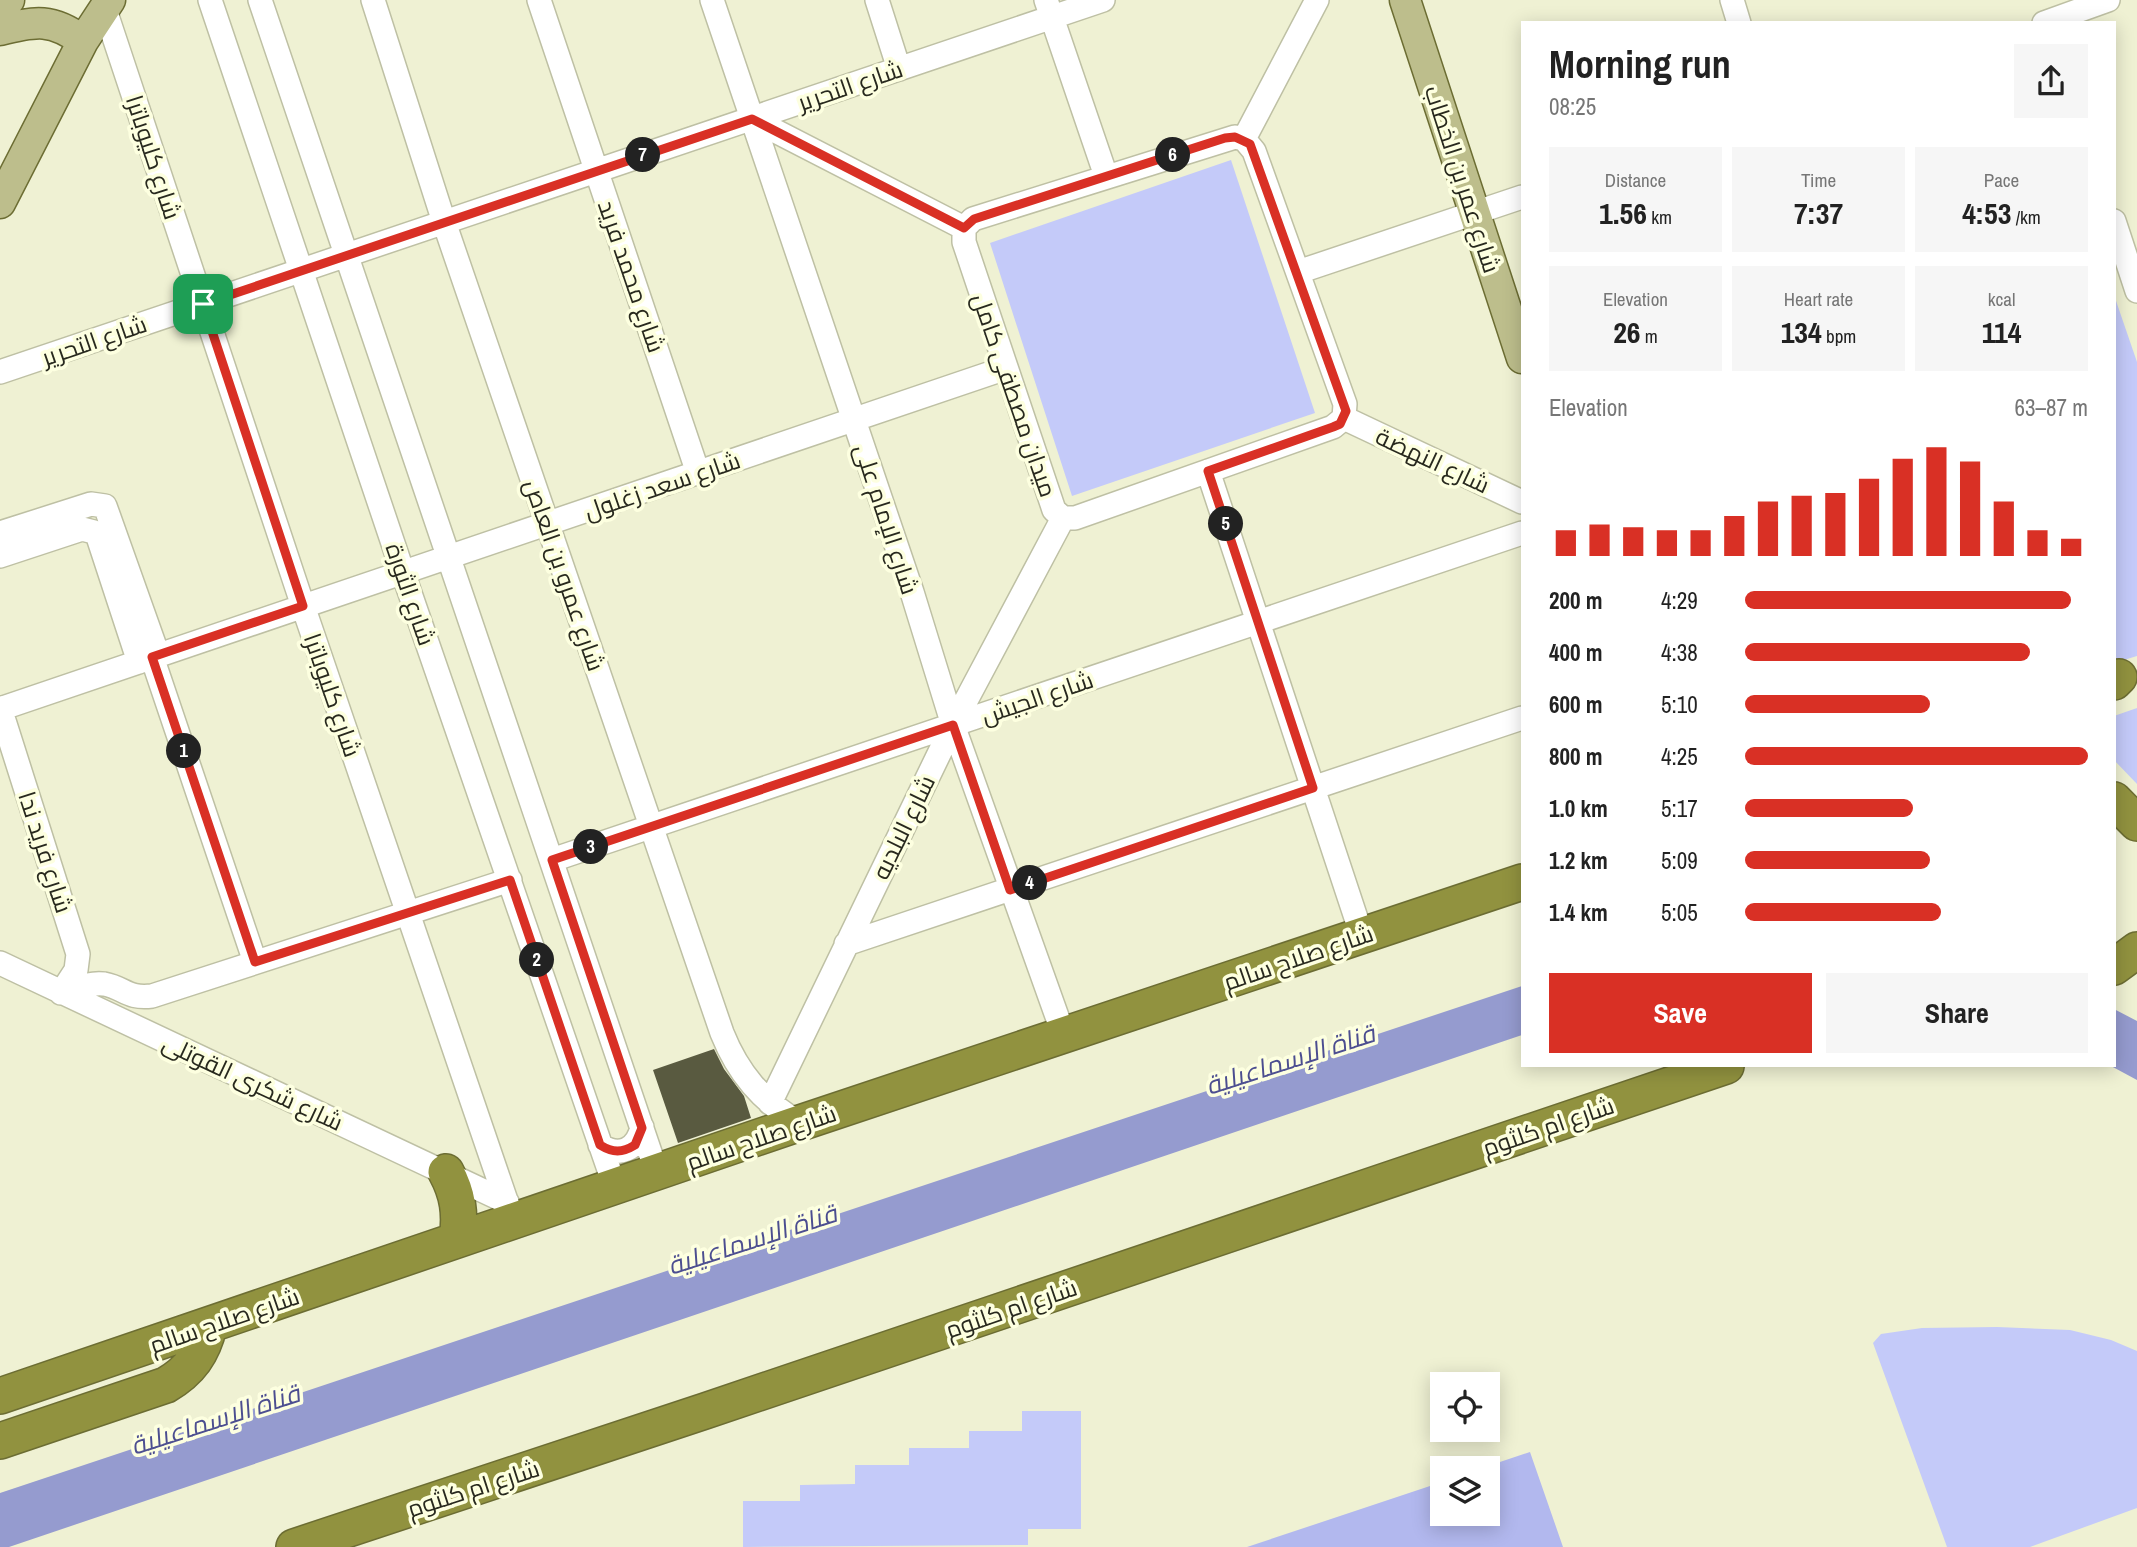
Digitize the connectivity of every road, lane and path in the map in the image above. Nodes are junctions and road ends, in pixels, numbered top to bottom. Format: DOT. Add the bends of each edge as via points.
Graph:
graph roads {
  1 [pos="9,0"];
  2 [pos="210,0"];
  3 [pos="260,0"];
  4 [pos="373,0"];
  5 [pos="539,0"];
  6 [pos="712,0"];
  7 [pos="877,0"];
  8 [pos="1103,0"];
  9 [pos="1317,0"];
  10 [pos="1405,0"];
  11 [pos="1732,0"];
  12 [pos="2108,0"];
  13 [pos="0,4"];
  14 [pos="107,4"];
  15 [pos="1049,9"];
  16 [pos="2045,17"];
  17 [pos="1739,21"];
  18 [pos="0,30"];
  19 [pos="83,41"];
  20 [pos="899,69"];
  21 [pos="752,119"];
  22 [pos="1244,139"];
  23 [pos="596,171"];
  24 [pos="1106,177"];
  25 [pos="1521,197"];
  26 [pos="0,203"];
  27 [pos="1474,213"];
  28 [pos="444,222"];
  29 [pos="2116,227"];
  30 [pos="964,228"];
  31 [pos="347,255"];
  32 [pos="302,270"];
  33 [pos="1298,272"];
  34 [pos="2137,290"];
  35 [pos="203,304"];
  36 [pos="1521,355"];
  37 [pos="1006,368"];
  38 [pos="0,372"];
  39 [pos="1344,418"];
  40 [pos="855,421"];
  41 [pos="1208,471"];
  42 [pos="698,473"];
  43 [pos="1521,502"];
  44 [pos="1063,518"];
  45 [pos="547,524"];
  46 [pos="0,533"];
  47 [pos="1521,533"];
  48 [pos="0,556"];
  49 [pos="449,557"];
  50 [pos="403,573"];
  51 [pos="303,606"];
  52 [pos="1258,622"];
  53 [pos="150,658"];
  54 [pos="0,708"];
  55 [pos="1521,718"];
  56 [pos="953,725"];
  57 [pos="1313,788"];
  58 [pos="2116,802"];
  59 [pos="2137,823"];
  60 [pos="651,827"];
  61 [pos="552,860"];
  62 [pos="510,880"];
  63 [pos="1521,882"];
  64 [pos="1010,890"];
  65 [pos="408,913"];
  66 [pos="1362,936"];
  67 [pos="846,944"];
  68 [pos="2137,950"];
  69 [pos="255,962"];
  70 [pos="0,963"];
  71 [pos="2116,966"];
  72 [pos="61,993"];
  73 [pos="1064,1036"];
  74 [pos="1723,1067"];
  75 [pos="770,1103"];
  76 [pos="800,1123"];
  77 [pos="642,1128"];
  78 [pos="600,1145"];
  79 [pos="446,1172"];
  80 [pos="657,1172"];
  81 [pos="615,1187"];
  82 [pos="510,1211"];
  83 [pos="457,1240"];
  84 [pos="209,1326"];
  85 [pos="0,1396"];
  86 [pos="0,1441"];
  87 [pos="294,1547"];
  1 -- 13 [label="main road"];
  2 -- 32 [label="street, شارع الثورة"];
  3 -- 31 [label="street, شارع الثورة"];
  4 -- 28 [label="street, شارع عمرو بن العاص"];
  5 -- 23 [label="street, شارع محمد فريد"];
  6 -- 21 [label="street, شارع الإمام على"];
  7 -- 20 [label="street"];
  8 -- 15 [label="street, شارع التحرير"];
  9 -- 22 [label="street"];
  10 -- 27 [label="main road, شارع عمر بن الخطاب"];
  11 -- 17 [label="street"];
  12 -- 16 [label="street"];
  14 -- 19 [label="main road"];
  14 -- 35 [label="street, شارع كليوباترا"];
  15 -- 20 [label="street, شارع التحرير"];
  15 -- 24 [label="street"];
  18 -- 19 [label="main road" via="27,23 51,24"];
  19 -- 26 [label="main road"];
  20 -- 21 [label="street, شارع التحرير"];
  21 -- 23 [label="street, شارع التحرير"];
  21 -- 30 [label="street"];
  21 -- 40 [label="street, شارع الإمام على"];
  22 -- 24 [label="street" via="1225,138"];
  22 -- 33 [label="street" via="1254,151"];
  23 -- 28 [label="street, شارع التحرير"];
  23 -- 42 [label="street, شارع محمد فريد"];
  24 -- 30 [label="street" via="974,219"];
  25 -- 27 [label="street"];
  27 -- 33 [label="street"];
  27 -- 36 [label="main road, شارع عمر بن الخطاب"];
  28 -- 31 [label="street, شارع التحرير"];
  28 -- 45 [label="street, شارع عمرو بن العاص"];
  29 -- 34 [label="street"];
  30 -- 37 [label="street, ميدان مصطفى كامل" via="964,242"];
  31 -- 32 [label="street, شارع التحرير"];
  31 -- 49 [label="street, شارع الثورة"];
  32 -- 35 [label="street, شارع التحرير"];
  32 -- 50 [label="street, شارع الثورة"];
  33 -- 39 [label="street" via="1345,404"];
  35 -- 38 [label="street, شارع التحرير"];
  35 -- 51 [label="street, شارع كليوباترا"];
  37 -- 40 [label="street, شارع سعد زغلول"];
  37 -- 44 [label="street, ميدان مصطفى كامل" via="1055,510"];
  39 -- 41 [label="street, ميدان مصطفى كامل" via="1333,427"];
  39 -- 43 [label="street, شارع النهضة"];
  40 -- 42 [label="street, شارع سعد زغلول"];
  40 -- 56 [label="street, شارع الإمام على"];
  41 -- 44 [label="street, ميدان مصطفى كامل" via="1075,518"];
  41 -- 52 [label="street"];
  42 -- 45 [label="street, شارع سعد زغلول"];
  44 -- 56 [label="street, شارع البلديه"];
  45 -- 49 [label="street, شارع سعد زغلول"];
  45 -- 60 [label="street, شارع عمرو بن العاص"];
  46 -- 53 [label="street" via="91,504 105,506"];
  47 -- 52 [label="street, شارع الجيش"];
  48 -- 53 [label="street" via="82,529 94,532"];
  49 -- 50 [label="street, شارع سعد زغلول"];
  49 -- 61 [label="street, شارع الثورة"];
  50 -- 51 [label="street, شارع سعد زغلول"];
  50 -- 62 [label="street, شارع الثورة"];
  51 -- 53 [label="street, شارع سعد زغلول"];
  51 -- 65 [label="street, شارع كليوباترا"];
  52 -- 56 [label="street, شارع الجيش"];
  52 -- 57 [label="street"];
  53 -- 54 [label="street, شارع سعد زغلول"];
  53 -- 69 [label="street"];
  54 -- 72 [label="street, شارع فريد ندا" via="78,954 76,970"];
  55 -- 57 [label="street"];
  56 -- 60 [label="street, شارع الجيش"];
  56 -- 64 [label="street, شارع الإمام على"];
  56 -- 67 [label="street, شارع البلديه"];
  57 -- 64 [label="street"];
  57 -- 66 [label="street"];
  58 -- 59 [label="highway"];
  60 -- 61 [label="street, شارع الجيش"];
  60 -- 75 [label="street, شارع عمرو بن العاص" via="730,1053"];
  61 -- 77 [label="street, شارع الثورة"];
  62 -- 65 [label="street"];
  62 -- 78 [label="street, شارع الثورة"];
  63 -- 66 [label="highway, شارع صلاح سالم"];
  64 -- 67 [label="street"];
  64 -- 73 [label="street, شارع الإمام على"];
  65 -- 69 [label="street"];
  65 -- 82 [label="street, شارع كليوباترا"];
  66 -- 73 [label="highway, شارع صلاح سالم"];
  67 -- 75 [label="street, شارع البلديه"];
  68 -- 71 [label="highway"];
  69 -- 72 [label="street" via="152,996 134,996 97,983"];
  70 -- 72 [label="street, شارع شكرى القوتلى"];
  72 -- 79 [label="street, شارع شكرى القوتلى"];
  73 -- 76 [label="highway, شارع صلاح سالم"];
  74 -- 87 [label="highway, شارع ام كلثوم"];
  75 -- 76 [label="street, شارع عمرو بن العاص"];
  76 -- 80 [label="highway, شارع صلاح سالم"];
  77 -- 78 [label="street" via="635,1145 627,1150 617,1152"];
  77 -- 80 [label="street, شارع الثورة"];
  78 -- 81 [label="street, شارع الثورة"];
  79 -- 82 [label="street, شارع شكرى القوتلى"];
  79 -- 83 [label="highway" via="460,1212"];
  80 -- 81 [label="highway, شارع صلاح سالم"];
  81 -- 82 [label="highway, شارع صلاح سالم"];
  82 -- 83 [label="highway, شارع صلاح سالم"];
  83 -- 84 [label="highway, شارع صلاح سالم"];
  84 -- 85 [label="highway, شارع صلاح سالم"];
  84 -- 86 [label="highway" via="192,1366 166,1385"];
}
